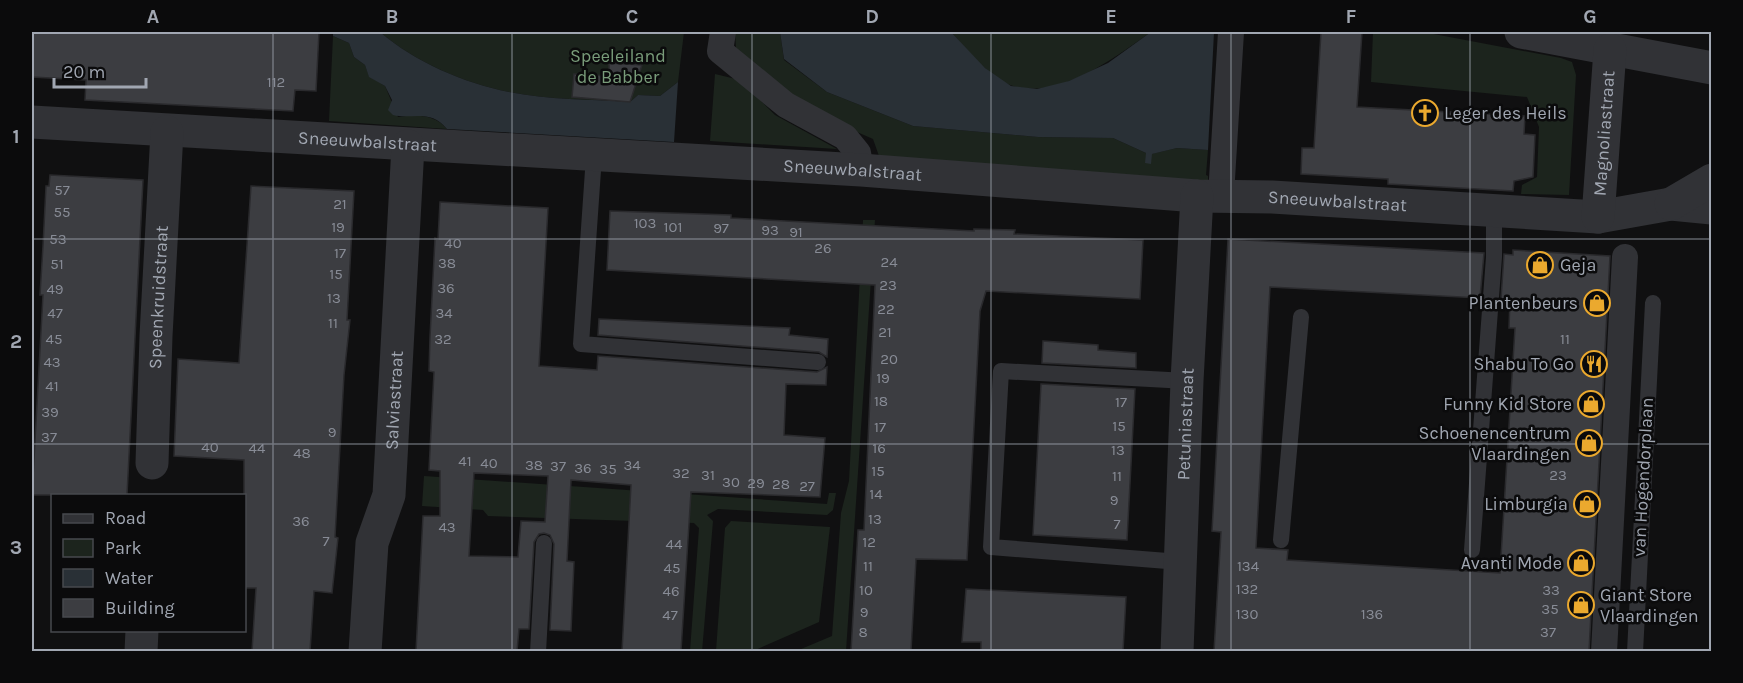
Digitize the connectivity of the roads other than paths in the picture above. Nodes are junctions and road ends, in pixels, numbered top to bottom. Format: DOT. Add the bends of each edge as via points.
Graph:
graph roads {
  1 [pos="723,32"];
  2 [pos="1231,32"];
  3 [pos="1521,32"];
  4 [pos="1610,50"];
  5 [pos="1712,68"];
  6 [pos="32,122"];
  7 [pos="167,132"];
  8 [pos="408,146"];
  9 [pos="594,156"];
  10 [pos="861,170"];
  11 [pos="1712,180"];
  12 [pos="1209,195"];
  13 [pos="1671,204"];
  14 [pos="1712,208"];
  15 [pos="1494,209"];
  16 [pos="1598,217"];
  17 [pos="1625,257"];
  18 [pos="1653,303"];
  19 [pos="1301,317"];
  20 [pos="818,362"];
  21 [pos="1187,381"];
  22 [pos="152,463"];
  23 [pos="1281,540"];
  24 [pos="544,543"];
  25 [pos="1472,550"];
  26 [pos="1180,562"];
  27 [pos="142,632"];
  28 [pos="141,651"];
  29 [pos="365,651"];
  30 [pos="538,651"];
  31 [pos="1177,651"];
  32 [pos="1604,651"];
  33 [pos="1635,651"];
  1 -- 10 [label="street" via="720,51 786,105 845,137 858,153"];
  2 -- 12 [label="street"];
  3 -- 4 [label="street"];
  4 -- 5 [label="street"];
  4 -- 16 [label="street, Magnoliastraat"];
  6 -- 7 [label="street, Sneeuwbalstraat"];
  7 -- 8 [label="street, Sneeuwbalstraat"];
  7 -- 22 [label="street, Speenkruidstraat"];
  8 -- 9 [label="street, Sneeuwbalstraat"];
  8 -- 29 [label="street, Salviastraat" via="389,495 372,543"];
  9 -- 10 [label="street, Sneeuwbalstraat"];
  9 -- 20 [label="lane" via="581,344"];
  10 -- 12 [label="street, Sneeuwbalstraat"];
  11 -- 13 [label="street, Sneeuwbalstraat"];
  12 -- 15 [label="street, Sneeuwbalstraat"];
  12 -- 21 [label="street, Petuniastraat"];
  13 -- 14 [label="street, Sneeuwbalstraat"];
  13 -- 16 [label="street, Sneeuwbalstraat"];
  15 -- 16 [label="street, Sneeuwbalstraat"];
  15 -- 25 [label="lane" via="1494,257"];
  17 -- 32 [label="street"];
  18 -- 33 [label="lane, van Hogendorplaan"];
  19 -- 23 [label="lane"];
  21 -- 26 [label="street, Petuniastraat"];
  21 -- 26 [label="lane" via="1001,371 991,548"];
  24 -- 30 [label="lane"];
  26 -- 31 [label="street, Petuniastraat"];
  27 -- 28 [label="street"];
}
